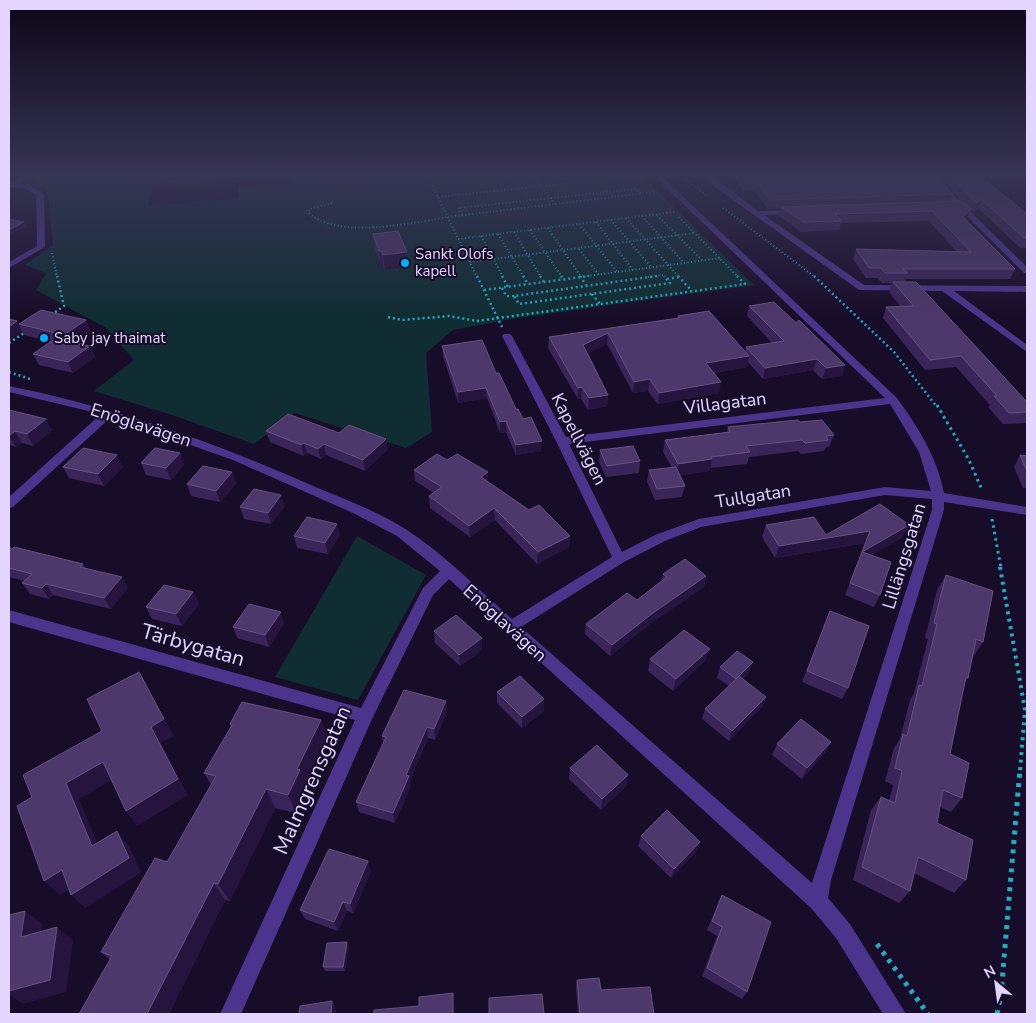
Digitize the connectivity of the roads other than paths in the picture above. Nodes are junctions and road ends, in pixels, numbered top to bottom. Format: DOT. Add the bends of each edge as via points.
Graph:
graph roads {
  1 [pos="40,221"];
  2 [pos="704,221"];
  3 [pos="767,221"];
  4 [pos="975,221"];
  5 [pos="9,265"];
  6 [pos="1027,271"];
  7 [pos="945,289"];
  8 [pos="1027,289"];
  9 [pos="507,336"];
  10 [pos="1027,349"];
  11 [pos="9,389"];
  12 [pos="893,400"];
  13 [pos="109,413"];
  14 [pos="562,441"];
  15 [pos="15,492"];
  16 [pos="940,496"];
  17 [pos="9,504"];
  18 [pos="1027,510"];
  19 [pos="619,559"];
  20 [pos="448,572"];
  21 [pos="9,616"];
  22 [pos="510,627"];
  23 [pos="366,716"];
  24 [pos="818,901"];
  25 [pos="230,1014"];
  26 [pos="896,1014"];
  1 -- 5 [label="street" via="41,248"];
  2 -- 12 [label="street, Lillängsgatan"];
  3 -- 7 [label="street" via="862,288"];
  4 -- 6 [label="street"];
  7 -- 8 [label="street"];
  7 -- 10 [label="street"];
  9 -- 14 [label="street, Kapellvägen"];
  11 -- 13 [label="street, Enöglavägen"];
  12 -- 14 [label="street, Villagatan"];
  12 -- 16 [label="street, Lillängsgatan" via="923,446"];
  13 -- 15 [label="street"];
  13 -- 20 [label="street, Enöglavägen" via="237,457 312,489 402,533"];
  14 -- 19 [label="street, Kapellvägen"];
  15 -- 17 [label="street"];
  16 -- 18 [label="street, Tullgatan"];
  16 -- 19 [label="street, Tullgatan" via="885,492 698,523"];
  16 -- 24 [label="street, Lillängsgatan"];
  19 -- 22 [label="street, Tullgatan"];
  20 -- 22 [label="street, Enöglavägen"];
  20 -- 23 [label="street, Malmgrensgatan" via="428,592"];
  21 -- 23 [label="street, Tärbygatan"];
  22 -- 24 [label="street, Enöglavägen"];
  23 -- 25 [label="street, Malmgrensgatan"];
  24 -- 26 [label="street, Enöglavägen" via="843,931"];
}
